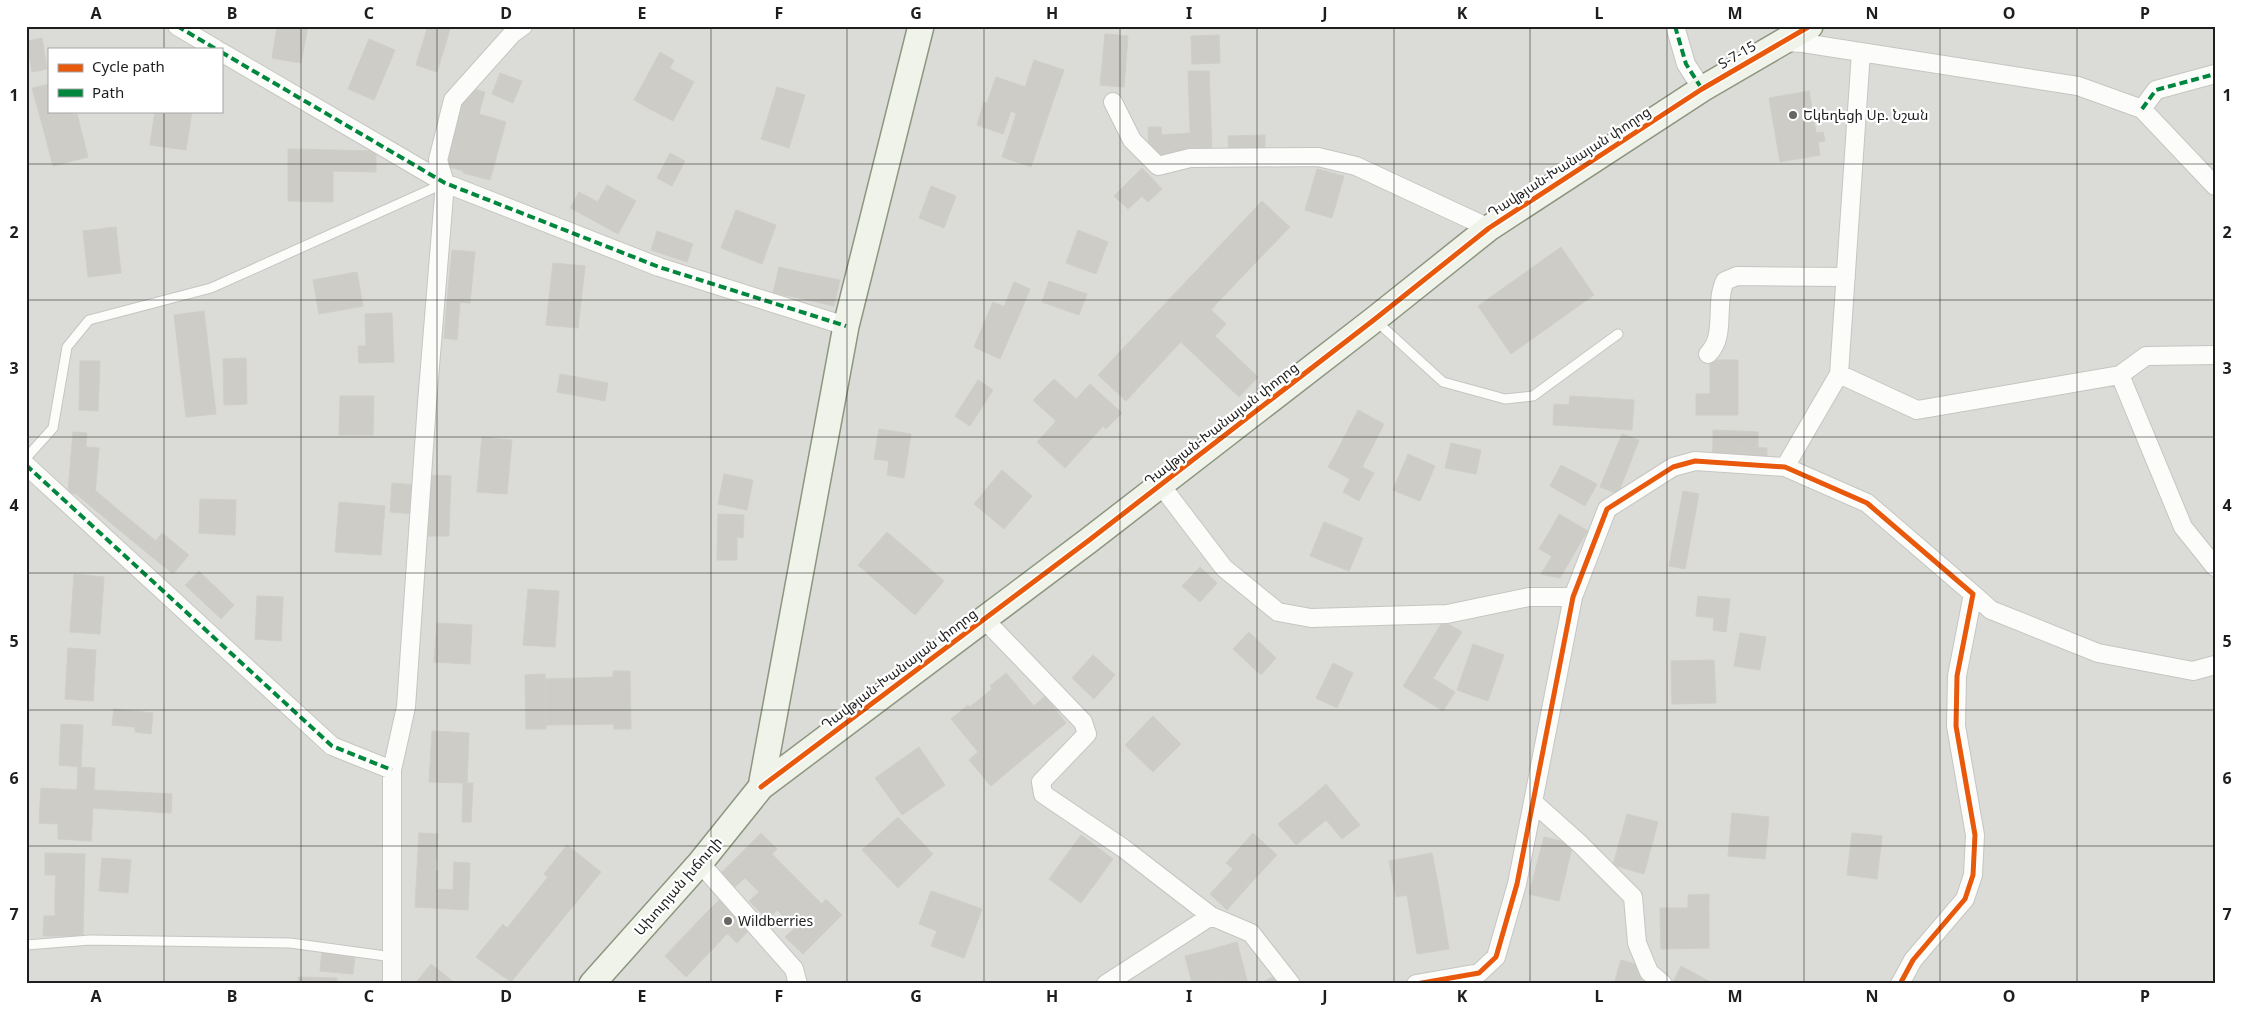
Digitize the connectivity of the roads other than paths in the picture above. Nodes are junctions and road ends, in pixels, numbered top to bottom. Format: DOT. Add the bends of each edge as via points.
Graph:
graph roads {
  1 [pos="177,26"];
  2 [pos="523,26"];
  3 [pos="921,26"];
  4 [pos="1675,26"];
  5 [pos="1810,26"];
  6 [pos="1782,42"];
  7 [pos="214,48"];
  8 [pos="1861,52"];
  9 [pos="222,53"];
  10 [pos="2215,74"];
  11 [pos="1702,89"];
  12 [pos="1113,102"];
  13 [pos="2142,109"];
  14 [pos="445,183"];
  15 [pos="2215,186"];
  16 [pos="1489,228"];
  17 [pos="1846,276"];
  18 [pos="1374,320"];
  19 [pos="846,326"];
  20 [pos="1618,334"];
  21 [pos="1708,354"];
  22 [pos="2215,354"];
  23 [pos="1839,374"];
  24 [pos="2120,375"];
  25 [pos="26,458"];
  26 [pos="26,465"];
  27 [pos="1785,467"];
  28 [pos="1160,484"];
  29 [pos="2215,567"];
  30 [pos="1973,594"];
  31 [pos="1572,597"];
  32 [pos="984,619"];
  33 [pos="2215,666"];
  34 [pos="392,770"];
  35 [pos="760,787"];
  36 [pos="1533,802"];
  37 [pos="700,862"];
  38 [pos="1211,916"];
  39 [pos="26,945"];
  40 [pos="393,958"];
  41 [pos="392,984"];
  42 [pos="592,984"];
  43 [pos="798,984"];
  44 [pos="1106,984"];
  45 [pos="1291,984"];
  46 [pos="1416,984"];
  47 [pos="1663,984"];
  48 [pos="1900,984"];
  1 -- 7 [label="street"];
  2 -- 14 [label="street" via="453,100 438,160"];
  3 -- 19 [label="street"];
  4 -- 11 [label="street" via="1686,64"];
  5 -- 6 [label="street, Տ-7-15 / Տ-7-15"];
  6 -- 8 [label="street"];
  6 -- 11 [label="street, Տ-7-15 / Տ-7-15"];
  8 -- 13 [label="street" via="2078,86"];
  8 -- 17 [label="street"];
  9 -- 14 [label="street"];
  10 -- 13 [label="street" via="2156,90"];
  11 -- 16 [label="street, Դավթյան-Խանայան փողոց / Տ-7-15"];
  12 -- 16 [label="street" via="1132,140 1158,166 1190,158 1318,157 1356,166"];
  13 -- 15 [label="street"];
  14 -- 19 [label="street" via="659,267"];
  14 -- 25 [label="lane" via="211,288 89,320 67,347 53,428"];
  14 -- 34 [label="street" via="406,706"];
  16 -- 18 [label="street, Դավթյան-Խանայան փողոց / Տ-7-15"];
  17 -- 21 [label="street" via="1737,276 1726,281 1720,290 1715,348"];
  17 -- 23 [label="street"];
  18 -- 20 [label="lane" via="1443,382 1505,398 1533,396"];
  18 -- 28 [label="street, Դավթյան-Խանայան փողոց / Տ-7-15"];
  19 -- 35 [label="street"];
  22 -- 24 [label="street" via="2146,356"];
  23 -- 24 [label="street" via="1917,410"];
  23 -- 27 [label="street"];
  24 -- 29 [label="street" via="2183,527"];
  26 -- 34 [label="street" via="332,746"];
  27 -- 30 [label="street" via="1868,503"];
  27 -- 31 [label="street" via="1695,461 1673,467 1607,509"];
  28 -- 31 [label="street" via="1224,568 1278,612 1311,618 1447,614 1529,597"];
  28 -- 32 [label="street, Դավթյան-Խանայան փողոց / Տ-7-15"];
  30 -- 33 [label="street" via="1991,610 2098,653 2193,671"];
  30 -- 48 [label="street" via="1957,676 1956,726 1975,835 1973,875 1965,899 1913,960"];
  31 -- 36 [label="street"];
  32 -- 35 [label="street, Դավթյան-Խանայան փողոց / Տ-7-15"];
  32 -- 38 [label="street" via="1083,722 1087,734 1041,782 1042,794 1123,848"];
  34 -- 40 [label="street"];
  35 -- 37 [label="street, Ախուրյան խճուղի"];
  36 -- 46 [label="street" via="1517,884 1496,957 1479,973"];
  36 -- 47 [label="street" via="1633,897 1637,943 1649,972"];
  37 -- 42 [label="street, Ախուրյան խճուղի"];
  37 -- 43 [label="street" via="794,969"];
  38 -- 44 [label="street"];
  38 -- 45 [label="street" via="1250,933"];
  39 -- 40 [label="lane" via="90,940 290,943"];
  40 -- 41 [label="street"];
}
